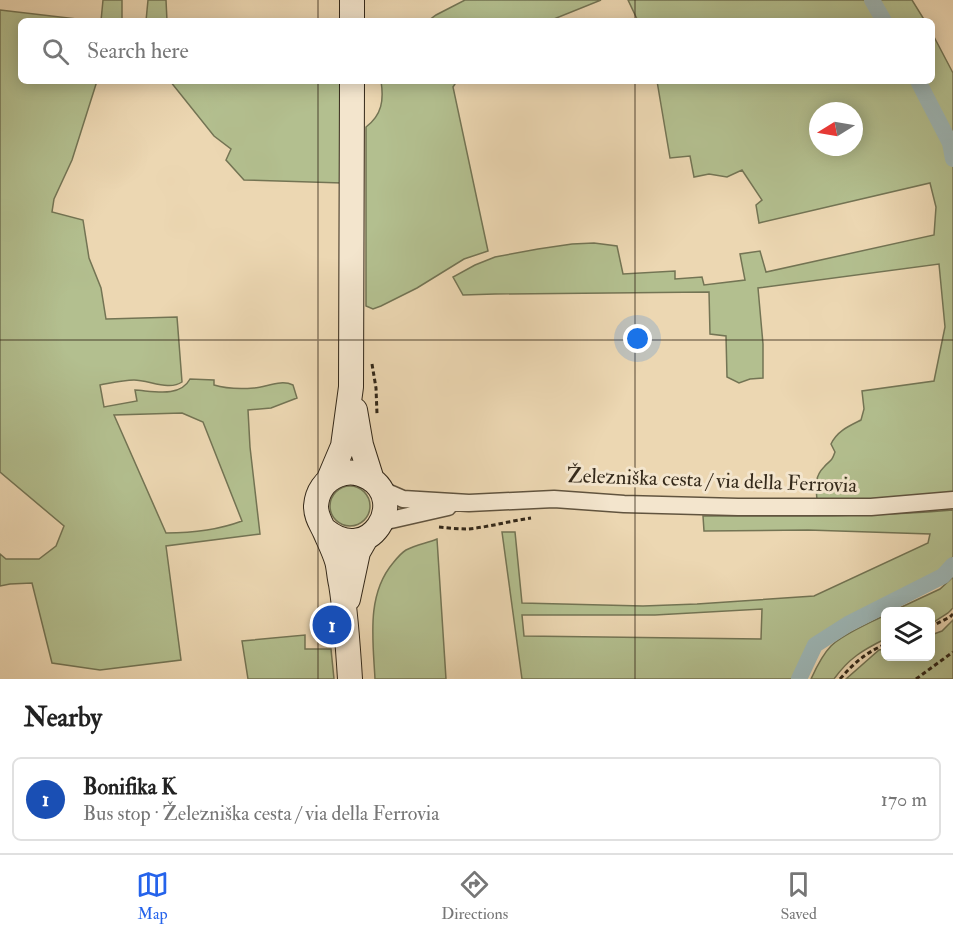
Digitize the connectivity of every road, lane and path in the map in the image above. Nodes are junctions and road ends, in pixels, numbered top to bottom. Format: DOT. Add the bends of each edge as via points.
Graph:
graph roads {
  1 [pos="352,0"];
  2 [pos="352,18"];
  3 [pos="352,84"];
  4 [pos="372,361"];
  5 [pos="351,387"];
  6 [pos="377,425"];
  7 [pos="329,479"];
  8 [pos="376,484"];
  9 [pos="953,500"];
  10 [pos="469,503"];
  11 [pos="538,514"];
  12 [pos="440,527"];
  13 [pos="325,530"];
  14 [pos="374,530"];
  15 [pos="345,610"];
  16 [pos="953,614"];
  17 [pos="935,624"];
  18 [pos="881,646"];
  19 [pos="953,652"];
  20 [pos="350,679"];
  21 [pos="840,679"];
  22 [pos="916,679"];
  1 -- 2 [label="main road"];
  3 -- 5 [label="main road"];
  4 -- 6 [label="path"];
  5 -- 7 [label="main road" via="343,446"];
  5 -- 8 [label="main road" via="361,445"];
  7 -- 8 [label="main road" via="351,472"];
  7 -- 13 [label="main road" via="321,488 316,510"];
  8 -- 10 [label="street, Železniška cesta / via della Ferrovia" via="403,499"];
  8 -- 14 [label="main road" via="385,511"];
  9 -- 10 [label="street, Železniška cesta / via della Ferrovia" via="871,507 738,507 554,499"];
  10 -- 14 [label="street, Železniška cesta / via della Ferrovia"];
  11 -- 12 [label="path" via="484,527"];
  13 -- 14 [label="main road" via="344,541 355,541"];
  13 -- 15 [label="main road" via="337,562"];
  14 -- 15 [label="main road" via="358,552"];
  15 -- 20 [label="main road"];
  16 -- 17 [label="path"];
  18 -- 21 [label="path" via="855,662"];
  19 -- 22 [label="path"];
}
